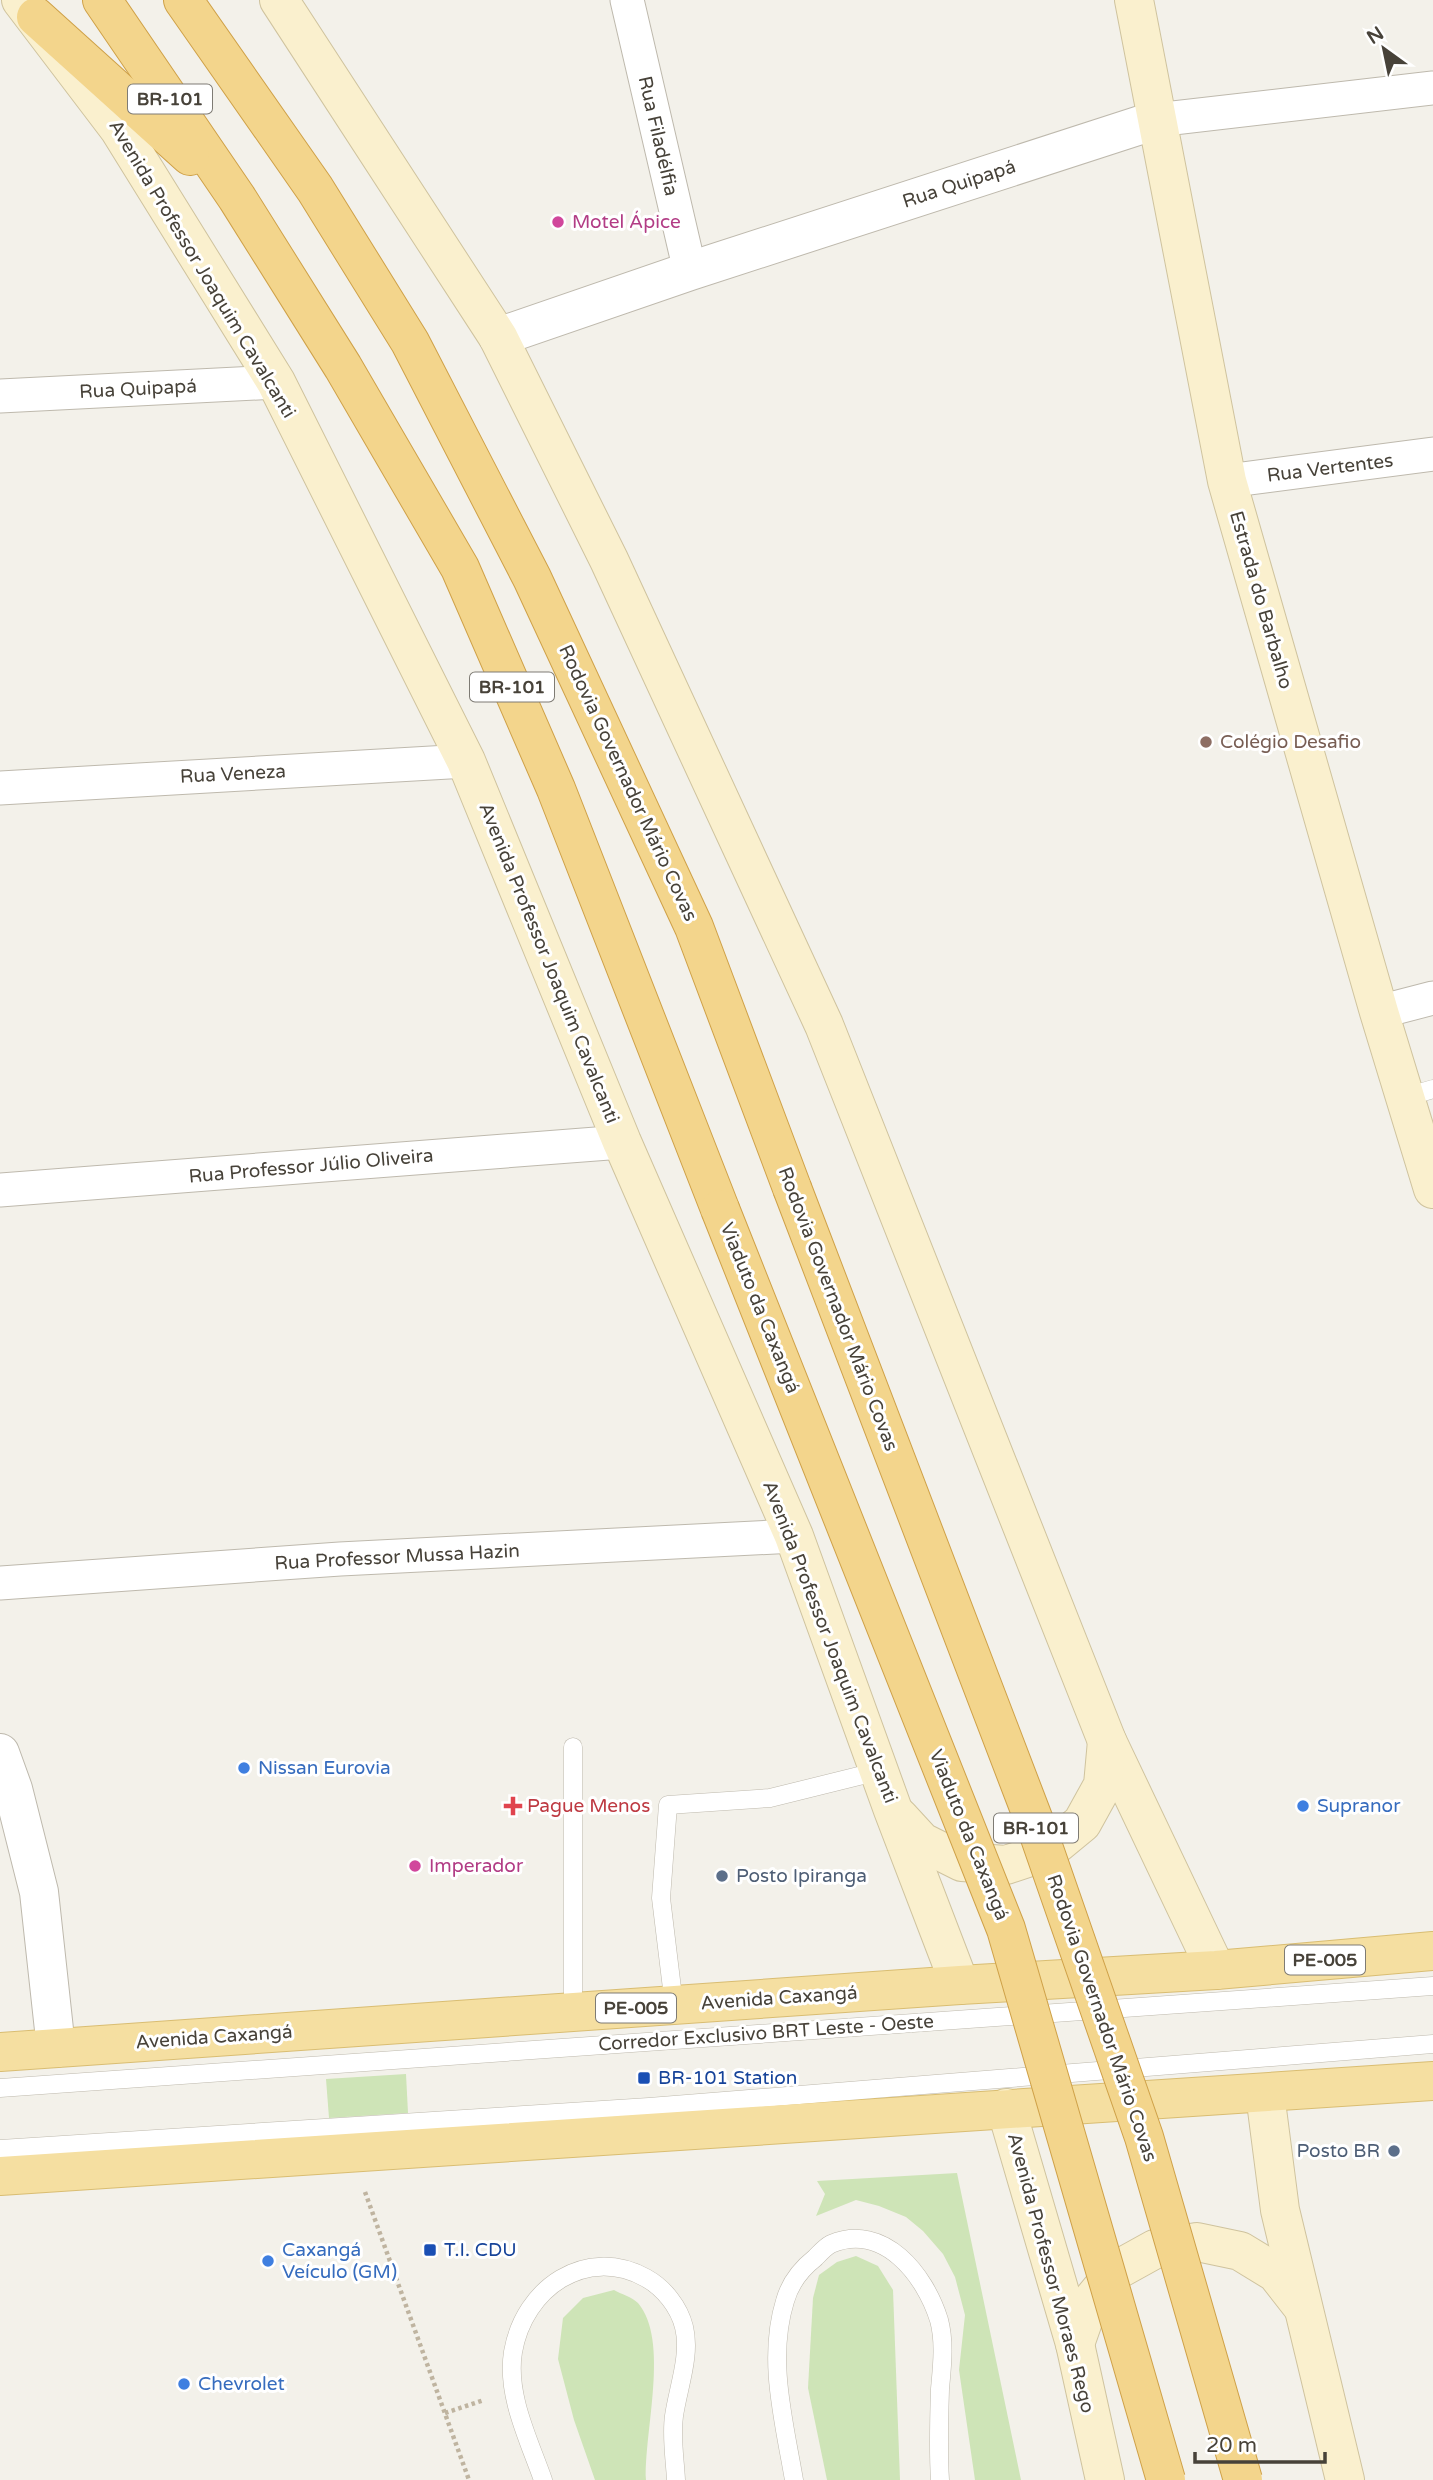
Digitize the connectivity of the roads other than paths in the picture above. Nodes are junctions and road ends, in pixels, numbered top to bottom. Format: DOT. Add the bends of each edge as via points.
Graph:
graph roads {
  1 [pos="102,0"];
  2 [pos="183,0"];
  3 [pos="214,0"];
  4 [pos="279,0"];
  5 [pos="627,0"];
  6 [pos="1134,0"];
  7 [pos="29,8"];
  8 [pos="1433,88"];
  9 [pos="1156,120"];
  10 [pos="315,189"];
  11 [pos="237,198"];
  12 [pos="690,271"];
  13 [pos="498,337"];
  14 [pos="276,382"];
  15 [pos="0,396"];
  16 [pos="1433,454"];
  17 [pos="1227,481"];
  18 [pos="466,761"];
  19 [pos="0,788"];
  20 [pos="1433,998"];
  21 [pos="1379,1012"];
  22 [pos="1419,1093"];
  23 [pos="622,1142"];
  24 [pos="1433,1189"];
  25 [pos="0,1191"];
  26 [pos="794,1536"];
  27 [pos="0,1583"];
  28 [pos="1107,1741"];
  29 [pos="573,1747"];
  30 [pos="0,1753"];
  31 [pos="879,1771"];
  32 [pos="893,1810"];
  33 [pos="1433,1951"];
  34 [pos="1216,1970"];
  35 [pos="960,1984"];
  36 [pos="1433,1986"];
  37 [pos="674,2005"];
  38 [pos="573,2012"];
  39 [pos="1433,2044"];
  40 [pos="56,2048"];
  41 [pos="0,2052"];
  42 [pos="99,2081"];
  43 [pos="1433,2081"];
  44 [pos="0,2088"];
  45 [pos="1265,2094"];
  46 [pos="1006,2108"];
  47 [pos="0,2149"];
  48 [pos="0,2176"];
  49 [pos="1302,2307"];
  50 [pos="1075,2344"];
  51 [pos="542,2480"];
  52 [pos="676,2480"];
  53 [pos="794,2480"];
  54 [pos="940,2480"];
  55 [pos="1105,2480"];
  56 [pos="1166,2480"];
  57 [pos="1243,2480"];
  58 [pos="1345,2480"];
  1 -- 11 [label="highway, BR-101"];
  2 -- 10 [label="highway, BR-101"];
  3 -- 10 [label="highway"];
  4 -- 13 [label="main road"];
  5 -- 12 [label="street, Rua Filadélfia"];
  6 -- 9 [label="main road, Estrada do Barbalho"];
  7 -- 11 [label="highway"];
  7 -- 14 [label="main road, Avenida Professor Joaquim Cavalcanti" via="119,129"];
  8 -- 9 [label="street, Rua Quipapá"];
  9 -- 12 [label="street, Rua Quipapá"];
  9 -- 17 [label="main road, Estrada do Barbalho"];
  10 -- 57 [label="highway, Rodovia Governador Mário Covas / BR-101, bridge" via="410,342 532,578 694,927 1036,1826 1144,2137"];
  11 -- 56 [label="highway, Viaduto da Caxangá / BR-101, bridge" via="343,367 460,568 556,789 1006,1929"];
  12 -- 13 [label="street, Rua Quipapá"];
  13 -- 28 [label="main road" via="609,560 824,1026"];
  14 -- 15 [label="street, Rua Quipapá"];
  14 -- 18 [label="main road, Avenida Professor Joaquim Cavalcanti"];
  16 -- 17 [label="street, Rua Vertentes"];
  17 -- 21 [label="main road, Estrada do Barbalho"];
  18 -- 19 [label="street, Rua Veneza"];
  18 -- 23 [label="main road, Avenida Professor Joaquim Cavalcanti"];
  20 -- 21 [label="street"];
  21 -- 22 [label="main road, Estrada do Barbalho"];
  22 -- 24 [label="main road, Estrada do Barbalho"];
  23 -- 25 [label="street, Rua Professor Júlio Oliveira"];
  23 -- 26 [label="main road, Avenida Professor Joaquim Cavalcanti"];
  26 -- 27 [label="street, Rua Professor Mussa Hazin" via="340,1559"];
  26 -- 31 [label="main road, Avenida Professor Joaquim Cavalcanti"];
  28 -- 32 [label="main road" via="1103,1785 1082,1823 1048,1851 1006,1865 962,1862 922,1842"];
  28 -- 34 [label="main road"];
  29 -- 38 [label="lane"];
  30 -- 40 [label="street" via="39,1892"];
  31 -- 32 [label="main road, Avenida Professor Joaquim Cavalcanti"];
  31 -- 37 [label="lane" via="770,1798 668,1805 662,1898"];
  32 -- 35 [label="main road, Avenida Professor Joaquim Cavalcanti"];
  33 -- 34 [label="main road, Avenida Caxangá / PE-005"];
  34 -- 35 [label="main road, Avenida Caxangá / PE-005"];
  35 -- 37 [label="main road, Avenida Caxangá / PE-005"];
  36 -- 42 [label="lane, Corredor Exclusivo BRT Leste - Oeste"];
  37 -- 38 [label="main road, Avenida Caxangá / PE-005"];
  38 -- 40 [label="main road, Avenida Caxangá / PE-005"];
  39 -- 47 [label="lane" via="433,2122"];
  40 -- 41 [label="main road, Avenida Caxangá / PE-005"];
  40 -- 42 [label="lane"];
  42 -- 44 [label="lane, Corredor Exclusivo BRT Leste - Oeste"];
  43 -- 45 [label="main road"];
  45 -- 46 [label="main road"];
  45 -- 49 [label="main road" via="1280,2210"];
  46 -- 48 [label="main road"];
  46 -- 50 [label="main road, Avenida Professor Moraes Rego"];
  49 -- 50 [label="main road" via="1276,2273 1249,2256 1197,2242 1155,2249 1117,2270 1089,2304"];
  49 -- 58 [label="main road"];
  50 -- 55 [label="main road, Avenida Professor Moraes Rego"];
  51 -- 52 [label="lane" via="512,2389 512,2354 519,2328 549,2286 573,2272 604,2265 630,2270 656,2284 674,2303 684,2327 686,2349 673,2420"];
  53 -- 54 [label="lane" via="778,2387 777,2340 785,2299 799,2270 830,2244 859,2239 885,2245 909,2264 939,2320 943,2346"];
}
